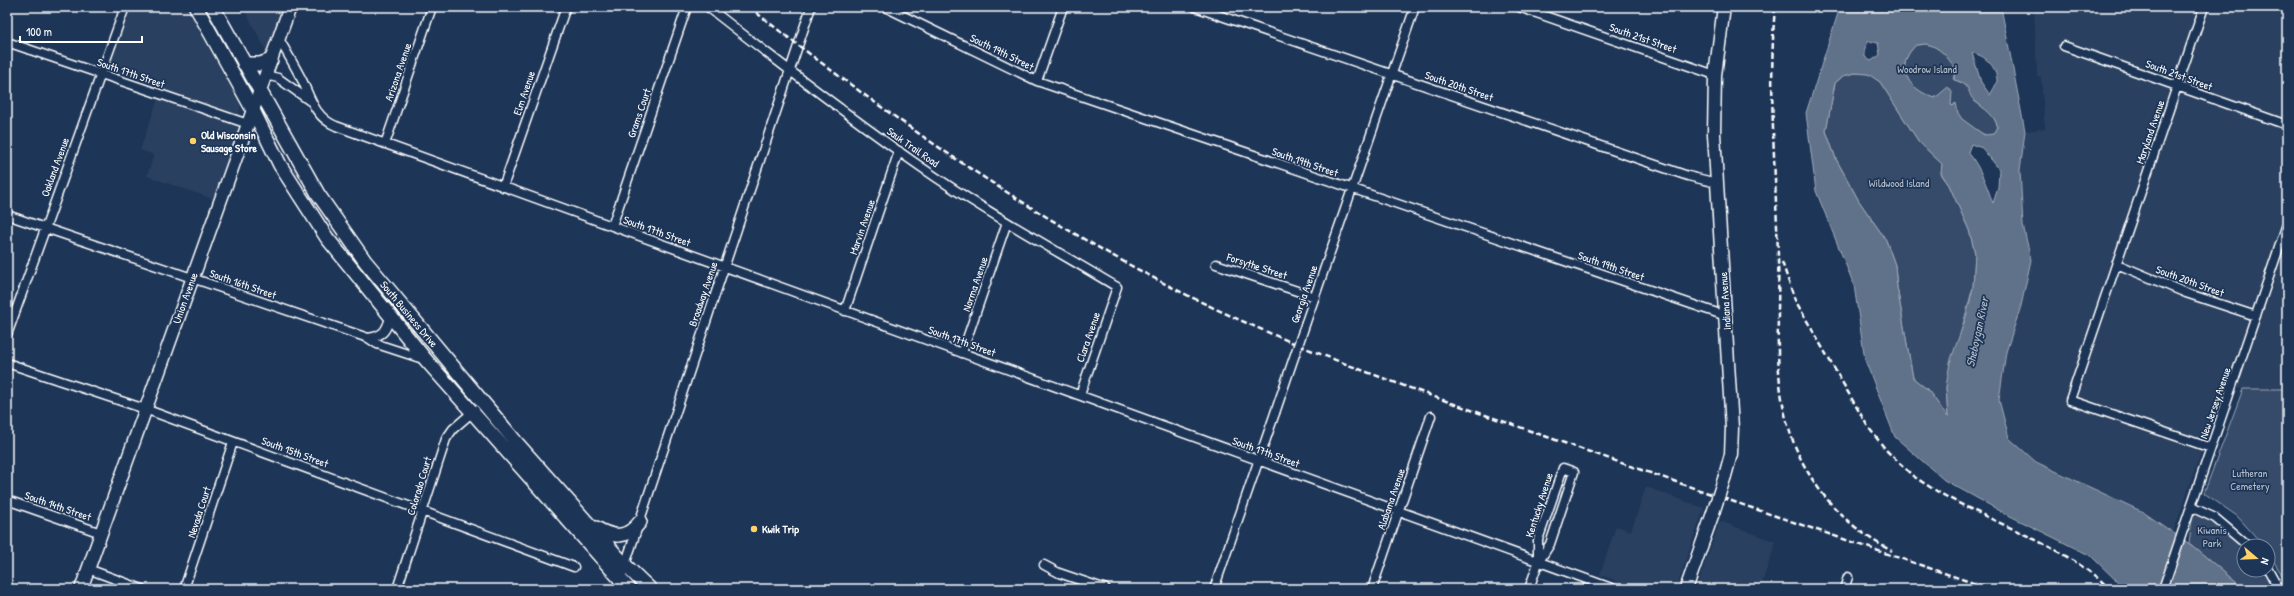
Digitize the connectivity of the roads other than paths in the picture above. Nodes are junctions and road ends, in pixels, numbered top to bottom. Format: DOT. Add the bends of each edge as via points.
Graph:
graph roads {
  1 [pos="125,7"];
  2 [pos="196,7"];
  3 [pos="213,7"];
  4 [pos="290,7"];
  5 [pos="432,7"];
  6 [pos="566,7"];
  7 [pos="687,7"];
  8 [pos="708,7"];
  9 [pos="811,7"];
  10 [pos="885,7"];
  11 [pos="1063,7"];
  12 [pos="1195,7"];
  13 [pos="1415,7"];
  14 [pos="1519,7"];
  15 [pos="1724,7"];
  16 [pos="2204,7"];
  17 [pos="279,38"];
  18 [pos="7,42"];
  19 [pos="2064,46"];
  20 [pos="271,60"];
  21 [pos="244,64"];
  22 [pos="790,70"];
  23 [pos="101,74"];
  24 [pos="1391,74"];
  25 [pos="265,75"];
  26 [pos="1715,75"];
  27 [pos="1037,81"];
  28 [pos="2177,85"];
  29 [pos="260,92"];
  30 [pos="310,102"];
  31 [pos="253,110"];
  32 [pos="248,124"];
  33 [pos="2287,125"];
  34 [pos="385,144"];
  35 [pos="899,151"];
  36 [pos="1717,183"];
  37 [pos="502,187"];
  38 [pos="1352,190"];
  39 [pos="7,215"];
  40 [pos="1007,222"];
  41 [pos="2287,224"];
  42 [pos="612,226"];
  43 [pos="45,228"];
  44 [pos="1216,264"];
  45 [pos="2117,264"];
  46 [pos="724,267"];
  47 [pos="193,278"];
  48 [pos="1118,287"];
  49 [pos="1315,297"];
  50 [pos="845,310"];
  51 [pos="1726,316"];
  52 [pos="2256,316"];
  53 [pos="390,318"];
  54 [pos="7,335"];
  55 [pos="368,338"];
  56 [pos="962,353"];
  57 [pos="426,360"];
  58 [pos="7,363"];
  59 [pos="1080,395"];
  60 [pos="483,403"];
  61 [pos="146,410"];
  62 [pos="472,412"];
  63 [pos="1431,416"];
  64 [pos="233,442"];
  65 [pos="2211,448"];
  66 [pos="1258,461"];
  67 [pos="7,500"];
  68 [pos="2191,506"];
  69 [pos="423,510"];
  70 [pos="1398,512"];
  71 [pos="640,522"];
  72 [pos="590,525"];
  73 [pos="101,533"];
  74 [pos="2239,538"];
  75 [pos="1538,563"];
  76 [pos="625,565"];
  77 [pos="1044,565"];
  78 [pos="574,567"];
  79 [pos="88,569"];
  80 [pos="1848,577"];
  81 [pos="2273,578"];
  82 [pos="622,586"];
  83 [pos="81,589"];
  84 [pos="142,589"];
  85 [pos="184,589"];
  86 [pos="397,589"];
  87 [pos="650,589"];
  88 [pos="1106,589"];
  89 [pos="1214,589"];
  90 [pos="1372,589"];
  91 [pos="1529,589"];
  92 [pos="1614,589"];
  93 [pos="1686,589"];
  94 [pos="1844,589"];
  95 [pos="2163,589"];
  96 [pos="2279,589"];
  1 -- 23 [label="street, Oakland Avenue"];
  2 -- 31 [label="main road, South Business Drive"];
  3 -- 21 [label="main road, South Business Drive"];
  4 -- 17 [label="street, Union Avenue"];
  5 -- 34 [label="street, Arizona Avenue"];
  6 -- 37 [label="street, Elm Avenue"];
  7 -- 42 [label="street, Grams Court"];
  8 -- 22 [label="street, Sauk Trail Road"];
  9 -- 22 [label="street, Broadway Avenue"];
  10 -- 27 [label="street, South 19th Street"];
  11 -- 27 [label="street"];
  12 -- 24 [label="street, South 20th Street"];
  13 -- 24 [label="street, Georgia Avenue"];
  14 -- 26 [label="street, South 21st Street"];
  15 -- 26 [label="street, Indiana Avenue"];
  16 -- 28 [label="street, Maryland Avenue"];
  17 -- 20 [label="street, Union Avenue"];
  17 -- 30 [label="street, South 17th Street"];
  18 -- 23 [label="street, South 17th Street"];
  19 -- 28 [label="street, South 21st Street"];
  20 -- 21 [label="main road" via="260,64"];
  20 -- 25 [label="street, Union Avenue"];
  21 -- 29 [label="main road, South Business Drive"];
  22 -- 35 [label="street, Sauk Trail Road"];
  22 -- 46 [label="street, Broadway Avenue"];
  23 -- 32 [label="street, South 17th Street"];
  23 -- 43 [label="street, Oakland Avenue"];
  24 -- 36 [label="street, South 20th Street" via="1688,176"];
  24 -- 38 [label="street, Georgia Avenue"];
  25 -- 29 [label="street, Union Avenue"];
  25 -- 30 [label="street, South 17th Street" via="278,78"];
  26 -- 36 [label="street, Indiana Avenue" via="1714,134"];
  27 -- 38 [label="street, South 19th Street"];
  28 -- 33 [label="street, South 21st Street"];
  28 -- 45 [label="street, Maryland Avenue"];
  29 -- 31 [label="street, Union Avenue"];
  29 -- 60 [label="main road, South Business Drive" via="318,194 365,261"];
  30 -- 34 [label="street, South 17th Street" via="331,124"];
  31 -- 32 [label="street, Union Avenue"];
  31 -- 53 [label="main road, South Business Drive" via="280,165 308,211"];
  32 -- 47 [label="street, Union Avenue"];
  34 -- 37 [label="street, South 17th Street"];
  35 -- 40 [label="street, Sauk Trail Road"];
  35 -- 50 [label="street, Marvin Avenue"];
  36 -- 51 [label="street, Indiana Avenue"];
  37 -- 42 [label="street, South 17th Street"];
  38 -- 49 [label="street, Georgia Avenue"];
  38 -- 51 [label="street, South 19th Street"];
  39 -- 43 [label="street, South 16th Street"];
  40 -- 48 [label="street, Sauk Trail Road"];
  40 -- 56 [label="street, Norma Avenue"];
  41 -- 52 [label="street, New Jersey Avenue"];
  42 -- 46 [label="street, South 17th Street"];
  43 -- 47 [label="street, South 16th Street"];
  43 -- 54 [label="street, Oakland Avenue"];
  44 -- 49 [label="street, Forsythe Street"];
  45 -- 52 [label="street, South 20th Street" via="2186,292"];
  45 -- 65 [label="street, Maryland Avenue" via="2070,400"];
  46 -- 50 [label="street, South 17th Street"];
  46 -- 71 [label="street, Broadway Avenue"];
  47 -- 55 [label="street, South 16th Street"];
  47 -- 61 [label="street, Union Avenue"];
  48 -- 59 [label="street, Clara Avenue"];
  49 -- 66 [label="street, Georgia Avenue, bridge"];
  50 -- 56 [label="street, South 17th Street"];
  51 -- 93 [label="street, Indiana Avenue, bridge" via="1731,454"];
  52 -- 65 [label="street, New Jersey Avenue"];
  53 -- 55 [label="street" via="386,332 380,337"];
  53 -- 57 [label="main road, South Business Drive"];
  55 -- 57 [label="street, South 16th Street" via="380,345"];
  56 -- 59 [label="street, South 17th Street"];
  57 -- 62 [label="main road, South Business Drive"];
  58 -- 61 [label="street, South 15th Street"];
  59 -- 66 [label="street, South 17th Street"];
  60 -- 62 [label="street, Colorado Court"];
  60 -- 72 [label="main road, South Business Drive"];
  61 -- 64 [label="street, South 15th Street"];
  61 -- 73 [label="street, Union Avenue"];
  62 -- 69 [label="street, Colorado Court" via="446,439"];
  62 -- 82 [label="main road, South Business Drive"];
  63 -- 70 [label="street, Alabama Avenue"];
  64 -- 69 [label="street, South 15th Street"];
  64 -- 85 [label="street, Nevada Court"];
  65 -- 68 [label="street, New Jersey Avenue"];
  66 -- 70 [label="street, South 17th Street"];
  66 -- 89 [label="street, Georgia Avenue"];
  67 -- 73 [label="street, South 14th Street"];
  68 -- 74 [label="street" via="2215,518"];
  68 -- 95 [label="street, New Jersey Avenue"];
  69 -- 78 [label="street, South 15th Street"];
  69 -- 86 [label="street, Colorado Court"];
  70 -- 75 [label="street, South 17th Street"];
  70 -- 90 [label="street, Alabama Avenue"];
  71 -- 72 [label="main road" via="630,533 619,536 606,534"];
  71 -- 76 [label="street, Broadway Avenue"];
  72 -- 76 [label="main road, South Business Drive"];
  73 -- 79 [label="street, Union Avenue"];
  75 -- 75 [label="street, Kentucky Avenue" via="1550,544 1574,472 1563,468 1538,540"];
  75 -- 91 [label="street, Kentucky Avenue"];
  75 -- 92 [label="street, South 17th Street"];
  76 -- 82 [label="street, Broadway Avenue"];
  76 -- 87 [label="main road, South Business Drive"];
  77 -- 88 [label="street" via="1059,573"];
  79 -- 83 [label="street, Union Avenue"];
  79 -- 84 [label="street"];
  80 -- 94 [label="street"];
  81 -- 96 [label="street"];
}
